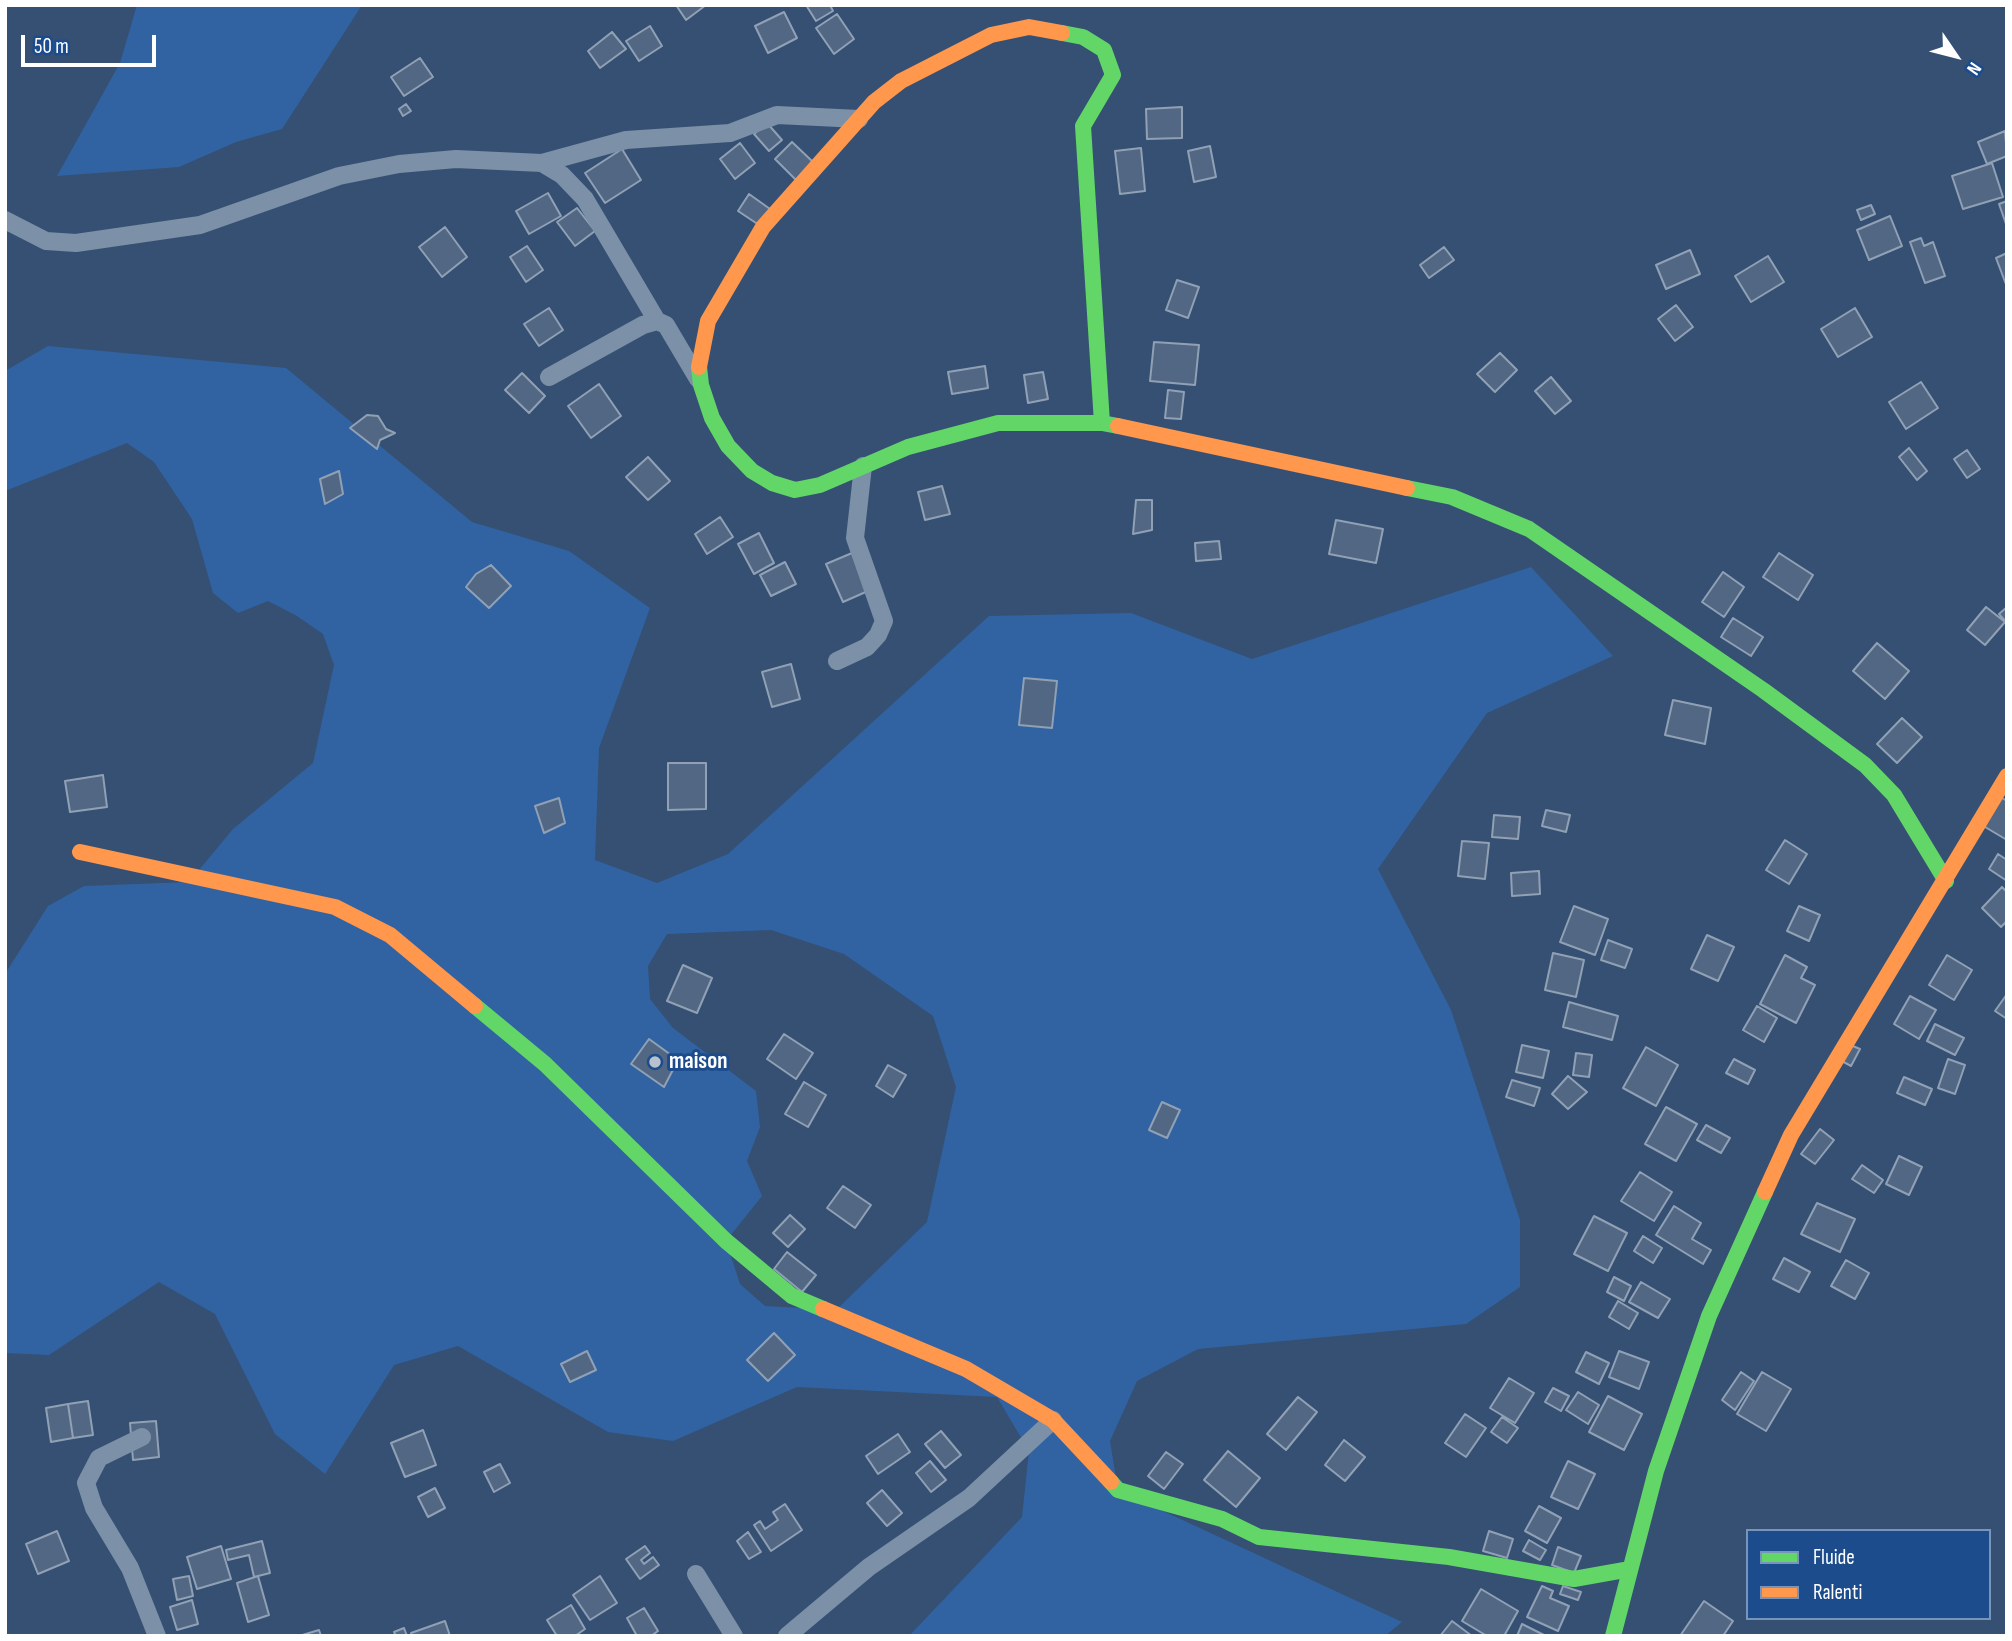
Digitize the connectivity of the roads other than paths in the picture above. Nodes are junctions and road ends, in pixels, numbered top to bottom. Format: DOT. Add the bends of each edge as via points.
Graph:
graph roads {
  1 [pos="859,119"];
  2 [pos="542,163"];
  3 [pos="5,220"];
  4 [pos="657,321"];
  5 [pos="550,377"];
  6 [pos="701,385"];
  7 [pos="1102,423"];
  8 [pos="863,466"];
  9 [pos="837,661"];
  10 [pos="2007,776"];
  11 [pos="80,852"];
  12 [pos="1946,881"];
  13 [pos="1053,1420"];
  14 [pos="142,1437"];
  15 [pos="1630,1569"];
  16 [pos="696,1574"];
  17 [pos="157,1636"];
  18 [pos="734,1636"];
  19 [pos="787,1636"];
  20 [pos="1614,1636"];
  1 -- 2 [label="street" via="777,115 730,133 626,141"];
  1 -- 6 [label="street" via="763,227 732,277 708,321 699,363"];
  1 -- 7 [label="street" via="901,81 991,34 1029,27 1083,37 1104,50 1113,75 1083,126"];
  2 -- 3 [label="street" via="456,159 399,164 339,176 200,225 76,243 46,241"];
  2 -- 4 [label="street" via="586,199"];
  4 -- 5 [label="street"];
  4 -- 6 [label="street" via="666,325"];
  6 -- 8 [label="street" via="728,446 752,471 772,483 795,490 820,485"];
  7 -- 8 [label="street" via="998,423 908,447"];
  7 -- 12 [label="street" via="1452,497 1529,529 1865,765 1894,795"];
  8 -- 9 [label="street" via="855,538 884,621 867,646"];
  10 -- 12 [label="street"];
  11 -- 13 [label="street" via="335,906 390,935 545,1064 726,1241 792,1296 965,1369"];
  12 -- 15 [label="street" via="1791,1135 1710,1316 1656,1471"];
  13 -- 15 [label="street" via="1118,1490 1222,1519 1259,1537 1449,1558 1574,1579"];
  13 -- 19 [label="street" via="970,1497 869,1567"];
  14 -- 17 [label="street" via="99,1458 86,1483 94,1508 130,1568"];
  15 -- 20 [label="street"];
  16 -- 18 [label="street"];
}
